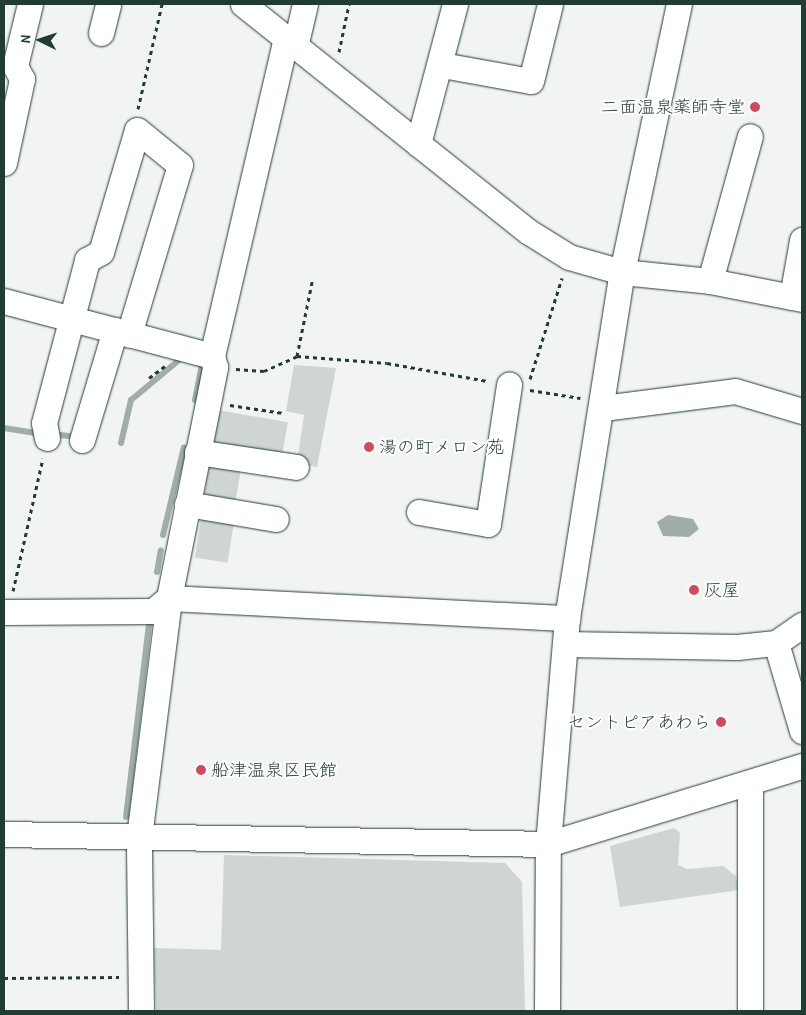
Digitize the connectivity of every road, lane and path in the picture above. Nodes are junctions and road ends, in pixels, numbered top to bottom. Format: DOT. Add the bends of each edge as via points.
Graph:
graph roads {
  1 [pos="30,4"];
  2 [pos="108,4"];
  3 [pos="162,4"];
  4 [pos="243,4"];
  5 [pos="305,4"];
  6 [pos="348,4"];
  7 [pos="455,4"];
  8 [pos="550,4"];
  9 [pos="679,4"];
  10 [pos="101,33"];
  11 [pos="291,43"];
  12 [pos="10,65"];
  13 [pos="442,65"];
  14 [pos="334,77"];
  15 [pos="137,112"];
  16 [pos="750,136"];
  17 [pos="418,144"];
  18 [pos="4,163"];
  19 [pos="802,240"];
  20 [pos="569,257"];
  21 [pos="622,272"];
  22 [pos="710,281"];
  23 [pos="312,282"];
  24 [pos="797,298"];
  25 [pos="4,301"];
  26 [pos="70,318"];
  27 [pos="122,332"];
  28 [pos="297,356"];
  29 [pos="214,361"];
  30 [pos="510,385"];
  31 [pos="208,402"];
  32 [pos="603,405"];
  33 [pos="802,411"];
  34 [pos="283,413"];
  35 [pos="47,438"];
  36 [pos="82,440"];
  37 [pos="197,452"];
  38 [pos="296,468"];
  39 [pos="187,504"];
  40 [pos="419,512"];
  41 [pos="276,519"];
  42 [pos="169,598"];
  43 [pos="6,612"];
  44 [pos="567,618"];
  45 [pos="802,625"];
  46 [pos="776,643"];
  47 [pos="564,644"];
  48 [pos="802,731"];
  49 [pos="802,766"];
  50 [pos="750,784"];
  51 [pos="4,834"];
  52 [pos="139,837"];
  53 [pos="548,844"];
  54 [pos="139,977"];
  55 [pos="4,978"];
  56 [pos="141,1011"];
  57 [pos="547,1011"];
  58 [pos="750,1011"];
  1 -- 12 [label="street"];
  2 -- 10 [label="street"];
  3 -- 15 [label="path"];
  4 -- 11 [label="street"];
  5 -- 11 [label="street"];
  6 -- 14 [label="path"];
  7 -- 13 [label="street"];
  8 -- 13 [label="street" via="531,81"];
  9 -- 21 [label="street"];
  11 -- 14 [label="street"];
  11 -- 29 [label="street"];
  12 -- 18 [label="street" via="22,79"];
  13 -- 17 [label="street"];
  14 -- 17 [label="street"];
  16 -- 22 [label="street"];
  17 -- 20 [label="street" via="529,232"];
  19 -- 24 [label="street"];
  20 -- 21 [label="street"];
  20 -- 32 [label="path" via="527,389"];
  21 -- 22 [label="street"];
  21 -- 32 [label="street"];
  22 -- 24 [label="street"];
  23 -- 28 [label="path"];
  25 -- 26 [label="street"];
  26 -- 27 [label="street"];
  26 -- 27 [label="street" via="87,260 101,252 137,130 180,165"];
  26 -- 35 [label="street" via="44,423"];
  27 -- 29 [label="street"];
  27 -- 36 [label="street"];
  28 -- 29 [label="path" via="264,370"];
  28 -- 30 [label="path" via="396,365"];
  29 -- 31 [label="street"];
  30 -- 40 [label="street" via="488,524"];
  31 -- 34 [label="path"];
  31 -- 37 [label="street"];
  32 -- 33 [label="street" via="735,390"];
  32 -- 44 [label="street"];
  35 -- 43 [label="path"];
  37 -- 38 [label="street"];
  37 -- 39 [label="street"];
  39 -- 41 [label="street"];
  39 -- 42 [label="street"];
  42 -- 43 [label="street" via="153,611"];
  42 -- 44 [label="street"];
  42 -- 52 [label="street"];
  44 -- 47 [label="street"];
  45 -- 46 [label="street"];
  46 -- 47 [label="street" via="737,647"];
  46 -- 48 [label="street"];
  47 -- 53 [label="street"];
  49 -- 50 [label="street"];
  50 -- 53 [label="street"];
  50 -- 58 [label="street"];
  51 -- 52 [label="street"];
  52 -- 53 [label="street"];
  52 -- 54 [label="street"];
  53 -- 57 [label="street"];
  54 -- 55 [label="path"];
  54 -- 56 [label="street"];
}
